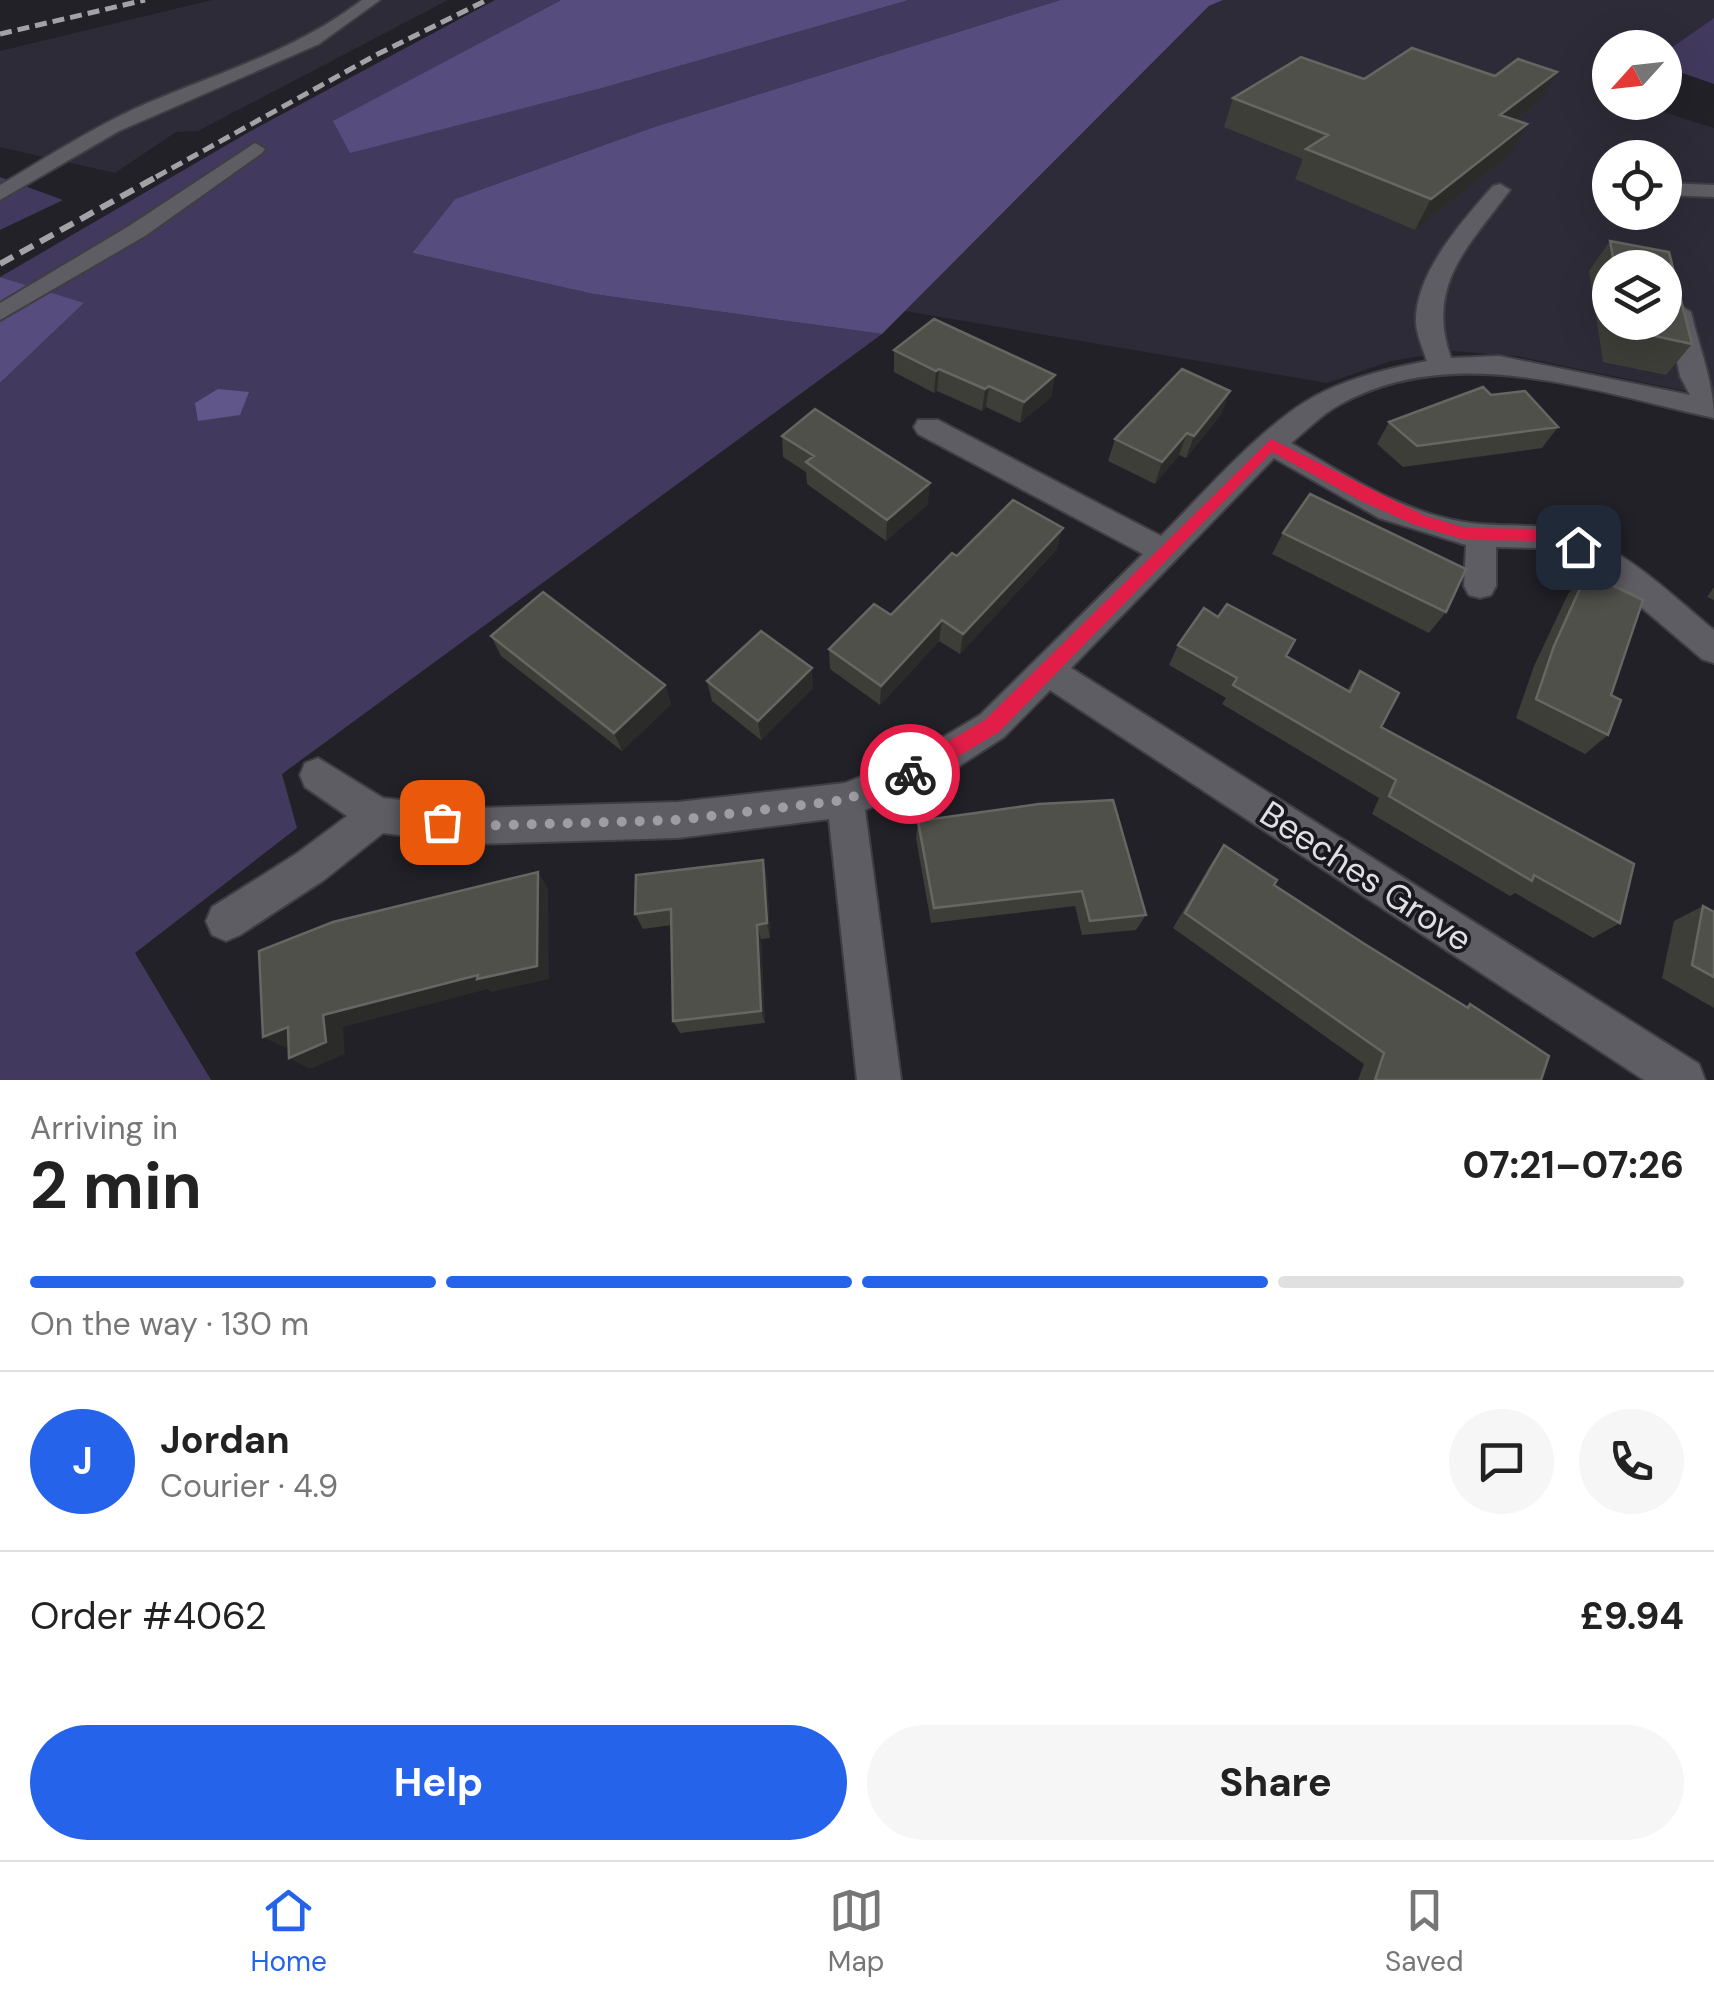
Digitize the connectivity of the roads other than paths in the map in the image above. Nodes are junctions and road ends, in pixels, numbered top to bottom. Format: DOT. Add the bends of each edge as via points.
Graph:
graph roads {
  1 [pos="372,0"];
  2 [pos="255,150"];
  3 [pos="1682,189"];
  4 [pos="1500,190"];
  5 [pos="1714,191"];
  6 [pos="0,194"];
  7 [pos="0,312"];
  8 [pos="1682,326"];
  9 [pos="1441,367"];
  10 [pos="1712,409"];
  11 [pos="928,427"];
  12 [pos="1271,444"];
  13 [pos="1481,534"];
  14 [pos="1165,552"];
  15 [pos="1480,586"];
  16 [pos="1714,648"];
  17 [pos="1048,671"];
  18 [pos="318,775"];
  19 [pos="845,800"];
  20 [pos="377,816"];
  21 [pos="226,921"];
  22 [pos="879,1080"];
  23 [pos="1683,1080"];
  1 -- 6 [label="street" via="317,36 112,127"];
  2 -- 7 [label="street" via="137,231"];
  3 -- 5 [label="street"];
  4 -- 9 [label="street" via="1430,301 1428,322"];
  8 -- 10 [label="street" via="1693,376"];
  9 -- 10 [label="street" via="1500,364"];
  9 -- 12 [label="street" via="1385,377 1329,399"];
  11 -- 14 [label="street"];
  12 -- 13 [label="street" via="1420,520"];
  12 -- 14 [label="street"];
  13 -- 15 [label="street"];
  13 -- 16 [label="street" via="1543,535 1578,547"];
  14 -- 17 [label="street"];
  17 -- 19 [label="street" via="992,726 923,769"];
  17 -- 23 [label="street, Beeches Grove"];
  18 -- 20 [label="street"];
  19 -- 20 [label="street" via="678,820 474,826"];
  19 -- 22 [label="street"];
  20 -- 21 [label="street"];
}
